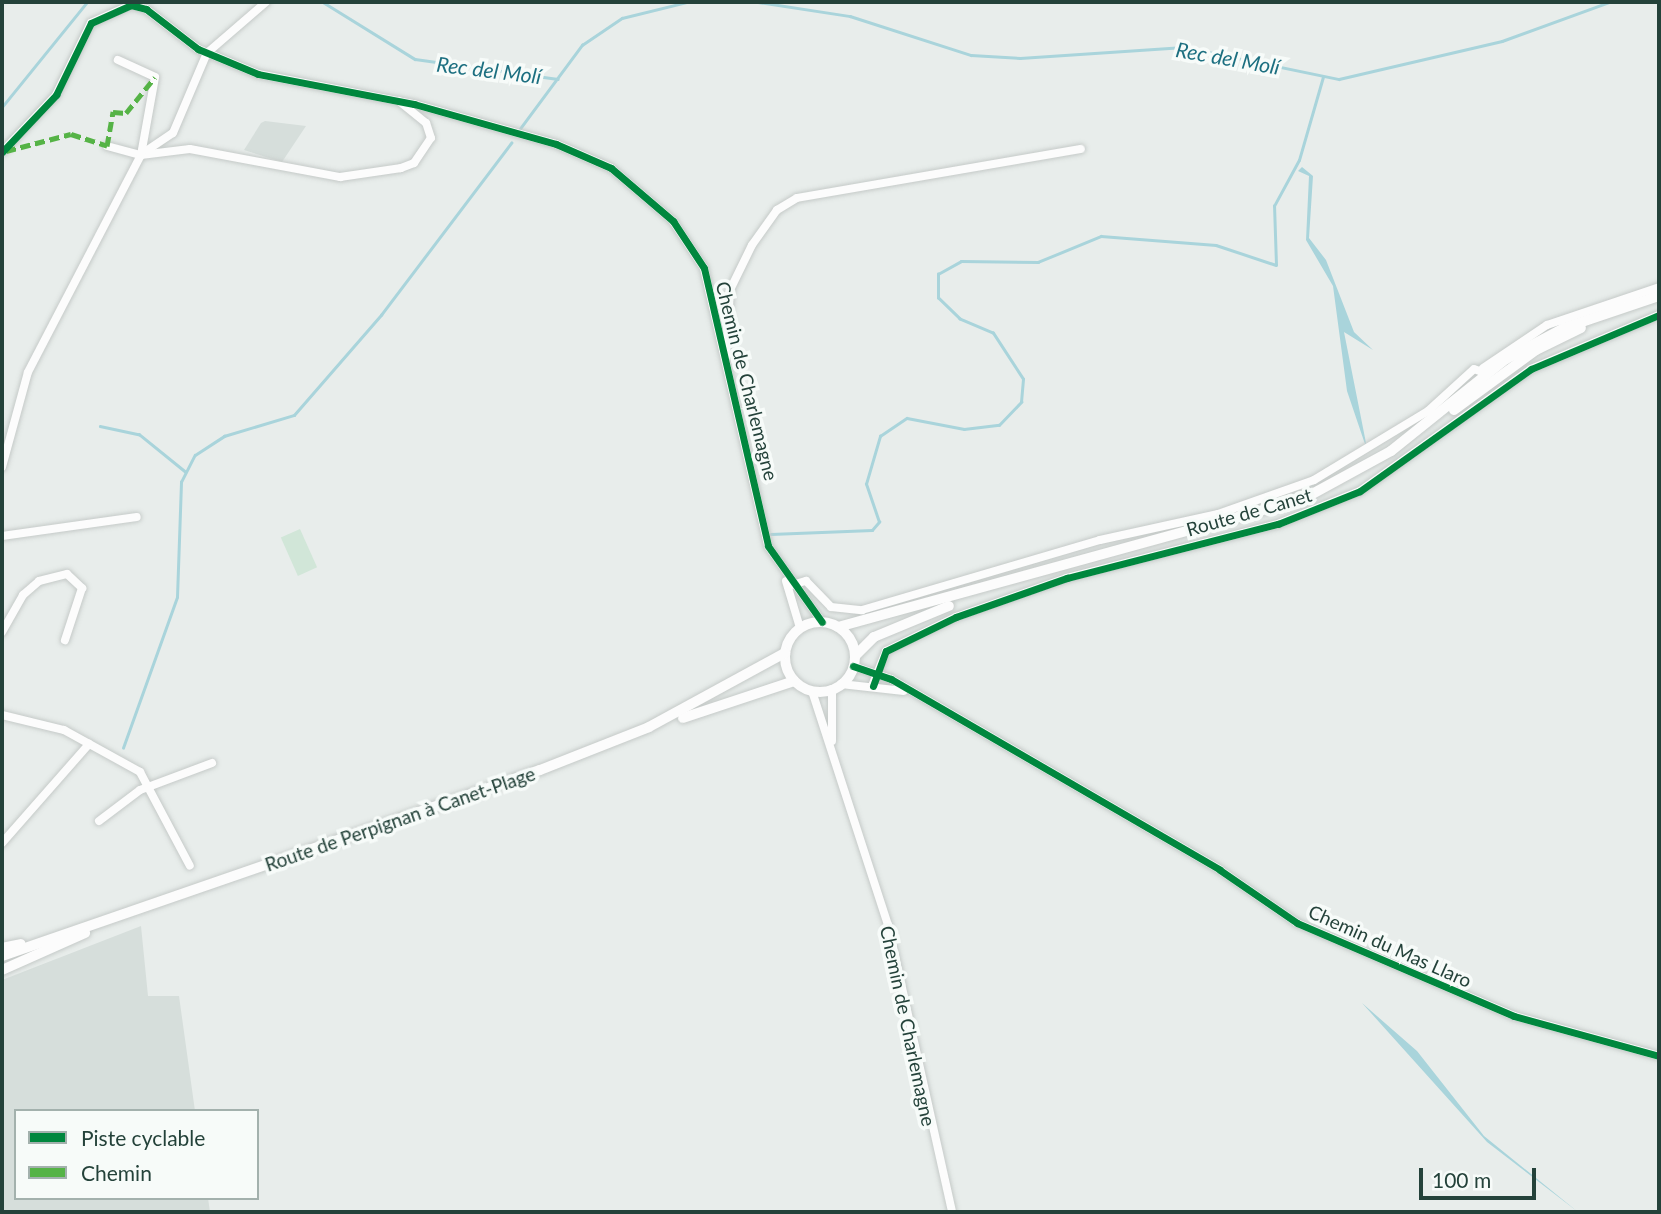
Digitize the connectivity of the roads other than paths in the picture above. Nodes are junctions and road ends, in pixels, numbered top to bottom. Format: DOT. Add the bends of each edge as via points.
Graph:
graph roads {
  1 [pos="266,2"];
  2 [pos="207,53"];
  3 [pos="118,60"];
  4 [pos="398,101"];
  5 [pos="107,146"];
  6 [pos="1081,149"];
  7 [pos="2,152"];
  8 [pos="141,155"];
  9 [pos="1659,287"];
  10 [pos="1659,296"];
  11 [pos="1659,302"];
  12 [pos="1659,315"];
  13 [pos="726,371"];
  14 [pos="1485,371"];
  15 [pos="2,467"];
  16 [pos="137,517"];
  17 [pos="2,536"];
  18 [pos="789,585"];
  19 [pos="822,622"];
  20 [pos="838,627"];
  21 [pos="800,628"];
  22 [pos="2,632"];
  23 [pos="65,640"];
  24 [pos="785,653"];
  25 [pos="854,661"];
  26 [pos="877,676"];
  27 [pos="794,681"];
  28 [pos="836,687"];
  29 [pos="872,687"];
  30 [pos="812,691"];
  31 [pos="912,692"];
  32 [pos="2,715"];
  33 [pos="89,744"];
  34 [pos="836,761"];
  35 [pos="212,763"];
  36 [pos="149,786"];
  37 [pos="99,821"];
  38 [pos="2,843"];
  39 [pos="190,866"];
  40 [pos="85,933"];
  41 [pos="44,940"];
  42 [pos="2,948"];
  43 [pos="2,959"];
  44 [pos="2,970"];
  45 [pos="1659,1056"];
  46 [pos="952,1212"];
  1 -- 2 [label="street"];
  2 -- 4 [label="street, Chemin de Charlemagne" via="258,74"];
  2 -- 7 [label="street, Chemin de Charlemagne" via="146,9 116,6 102,13 79,41 56,96"];
  2 -- 8 [label="street" via="173,133"];
  3 -- 8 [label="street" via="156,81"];
  4 -- 8 [label="street" via="426,123 431,138 414,163 401,168 340,177 190,149"];
  4 -- 13 [label="street, Chemin de Charlemagne" via="556,145 611,168 691,242 704,268"];
  5 -- 8 [label="street"];
  6 -- 13 [label="street" via="797,198 777,210 730,290"];
  8 -- 15 [label="street" via="28,372"];
  9 -- 14 [label="street" via="1548,326"];
  10 -- 14 [label="main road, Route de Canet" via="1564,328"];
  11 -- 25 [label="main road, Route de Canet" via="1536,350 1396,455 1305,505 991,590 874,637"];
  12 -- 26 [label="street" via="1531,369 1340,500 968,612 886,651"];
  13 -- 18 [label="street, Chemin de Charlemagne" via="768,546"];
  14 -- 18 [label="street" via="1362,453 1282,494 1100,540 899,603 844,611 820,600 806,581"];
  14 -- 20 [label="main road, Route de Canet" via="1391,451 1303,499"];
  16 -- 17 [label="street"];
  18 -- 19 [label="street, Chemin de Charlemagne"];
  18 -- 21 [label="street, Chemin de Charlemagne"];
  19 -- 20 [label="main road"];
  19 -- 21 [label="main road"];
  20 -- 25 [label="main road"];
  21 -- 24 [label="main road"];
  22 -- 23 [label="street" via="23,595 39,582 67,574 82,588"];
  24 -- 27 [label="main road"];
  24 -- 41 [label="main road, Route de Perpignan à Canet-Plage" via="659,722 540,770"];
  25 -- 26 [label="street, Chemin du Mas Llaro"];
  25 -- 28 [label="main road"];
  26 -- 29 [label="street"];
  26 -- 31 [label="street, Chemin du Mas Llaro"];
  27 -- 30 [label="main road"];
  27 -- 40 [label="main road, Route de Perpignan à Canet-Plage" via="704,708 392,831"];
  28 -- 29 [label="street"];
  28 -- 30 [label="main road"];
  28 -- 34 [label="street, Chemin de Charlemagne"];
  29 -- 31 [label="street"];
  30 -- 34 [label="street, Chemin de Charlemagne"];
  31 -- 45 [label="street, Chemin du Mas Llaro" via="1220,870 1297,923 1514,1016"];
  32 -- 33 [label="street" via="51,724"];
  33 -- 36 [label="street" via="140,772"];
  33 -- 38 [label="street"];
  34 -- 46 [label="street, Chemin de Charlemagne" via="888,925"];
  35 -- 36 [label="street"];
  36 -- 37 [label="street"];
  36 -- 39 [label="street"];
  40 -- 43 [label="main road, Route de Perpignan à Canet-Plage"];
  40 -- 44 [label="main road"];
  41 -- 42 [label="main road"];
  41 -- 43 [label="main road, Route de Perpignan à Canet-Plage"];
}
